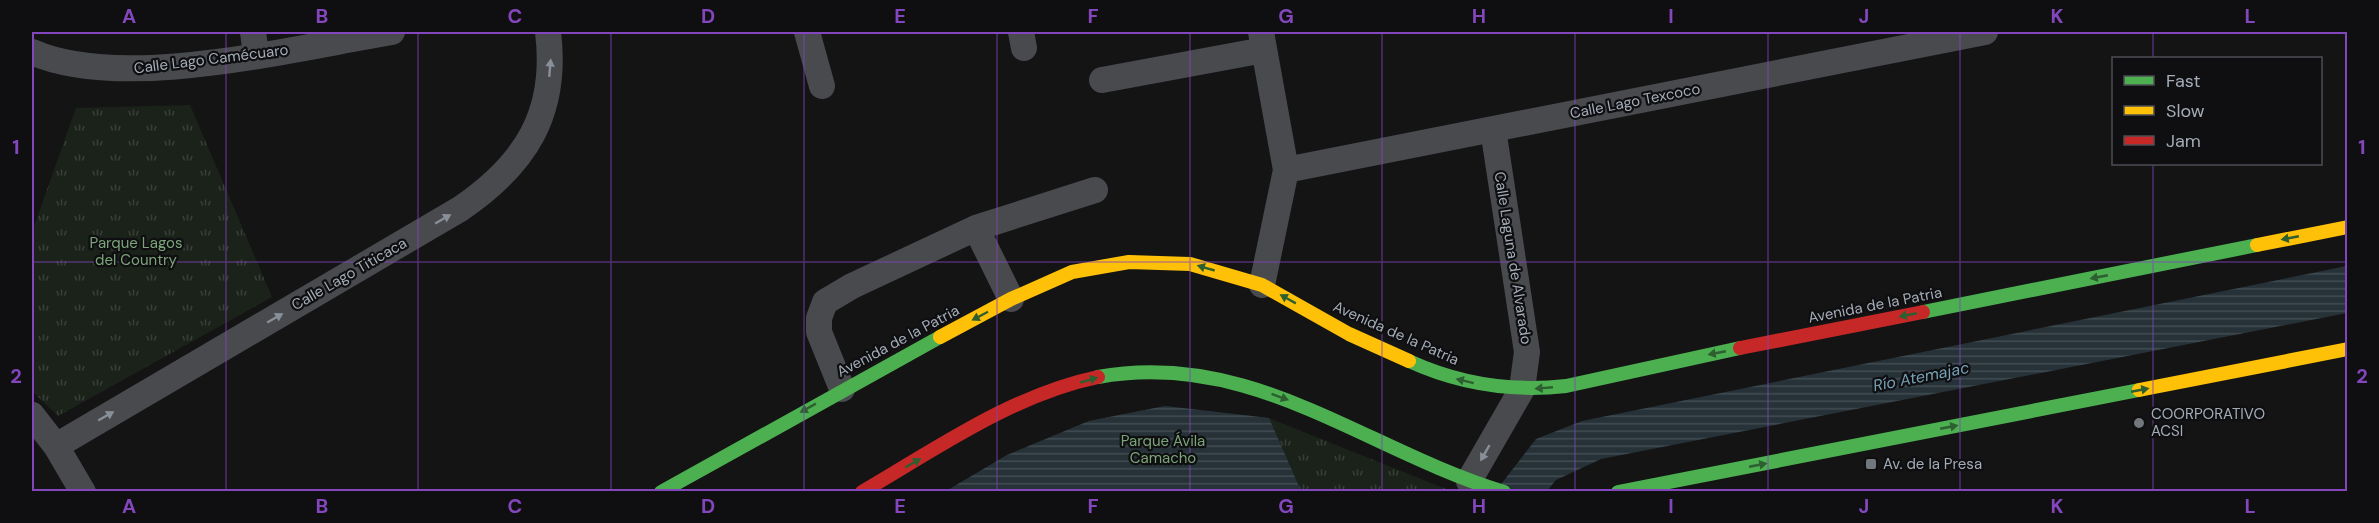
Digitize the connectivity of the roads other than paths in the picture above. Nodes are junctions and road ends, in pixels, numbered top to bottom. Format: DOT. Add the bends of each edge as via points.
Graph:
graph roads {
  1 [pos="392,32"];
  2 [pos="548,32"];
  3 [pos="807,32"];
  4 [pos="1985,32"];
  5 [pos="1262,41"];
  6 [pos="255,43"];
  7 [pos="32,52"];
  8 [pos="1102,80"];
  9 [pos="822,86"];
  10 [pos="1493,129"];
  11 [pos="1286,170"];
  12 [pos="1095,190"];
  13 [pos="2348,227"];
  14 [pos="976,228"];
  15 [pos="1262,285"];
  16 [pos="1011,299"];
  17 [pos="2348,349"];
  18 [pos="842,389"];
  19 [pos="1522,389"];
  20 [pos="32,415"];
  21 [pos="56,446"];
  22 [pos="1469,481"];
  23 [pos="1725,482"];
  24 [pos="1683,486"];
  25 [pos="1500,491"];
  26 [pos="83,492"];
  27 [pos="661,492"];
  28 [pos="862,492"];
  29 [pos="1618,492"];
  1 -- 6 [label="street, Calle Lago Camécuaro"];
  21 -- 2 [label="street, Calle Lago Titicaca, one-way" via="493,187 540,123 551,54"];
  3 -- 9 [label="street"];
  4 -- 10 [label="street, Calle Lago Texcoco"];
  5 -- 8 [label="street"];
  5 -- 11 [label="street"];
  6 -- 7 [label="street, Calle Lago Camécuaro" via="129,70 85,65"];
  10 -- 11 [label="street, Calle Lago Texcoco"];
  10 -- 19 [label="street, Calle Laguna de Alvarado" via="1527,352"];
  11 -- 15 [label="street"];
  12 -- 14 [label="street"];
  13 -- 19 [label="main road, Avenida de la Patria, one-way" via="1566,386"];
  14 -- 16 [label="street"];
  14 -- 18 [label="street" via="825,302 819,332"];
  15 -- 16 [label="main road, Avenida de la Patria, one-way" via="1190,264 1129,262 1072,272"];
  19 -- 15 [label="main road, Avenida de la Patria, one-way" via="1468,383 1435,373 1349,334"];
  16 -- 18 [label="main road, Avenida de la Patria, one-way"];
  23 -- 17 [label="main road, one-way"];
  18 -- 27 [label="main road, Avenida de la Patria, one-way"];
  19 -- 22 [label="street, Calle Laguna de Alvarado, one-way"];
  20 -- 21 [label="street"];
  21 -- 26 [label="street"];
  22 -- 25 [label="main road"];
  28 -- 22 [label="main road, one-way" via="991,418 1038,396 1096,377 1155,372 1216,379 1263,391 1320,412"];
  23 -- 24 [label="main road"];
  24 -- 29 [label="main road"];
}
